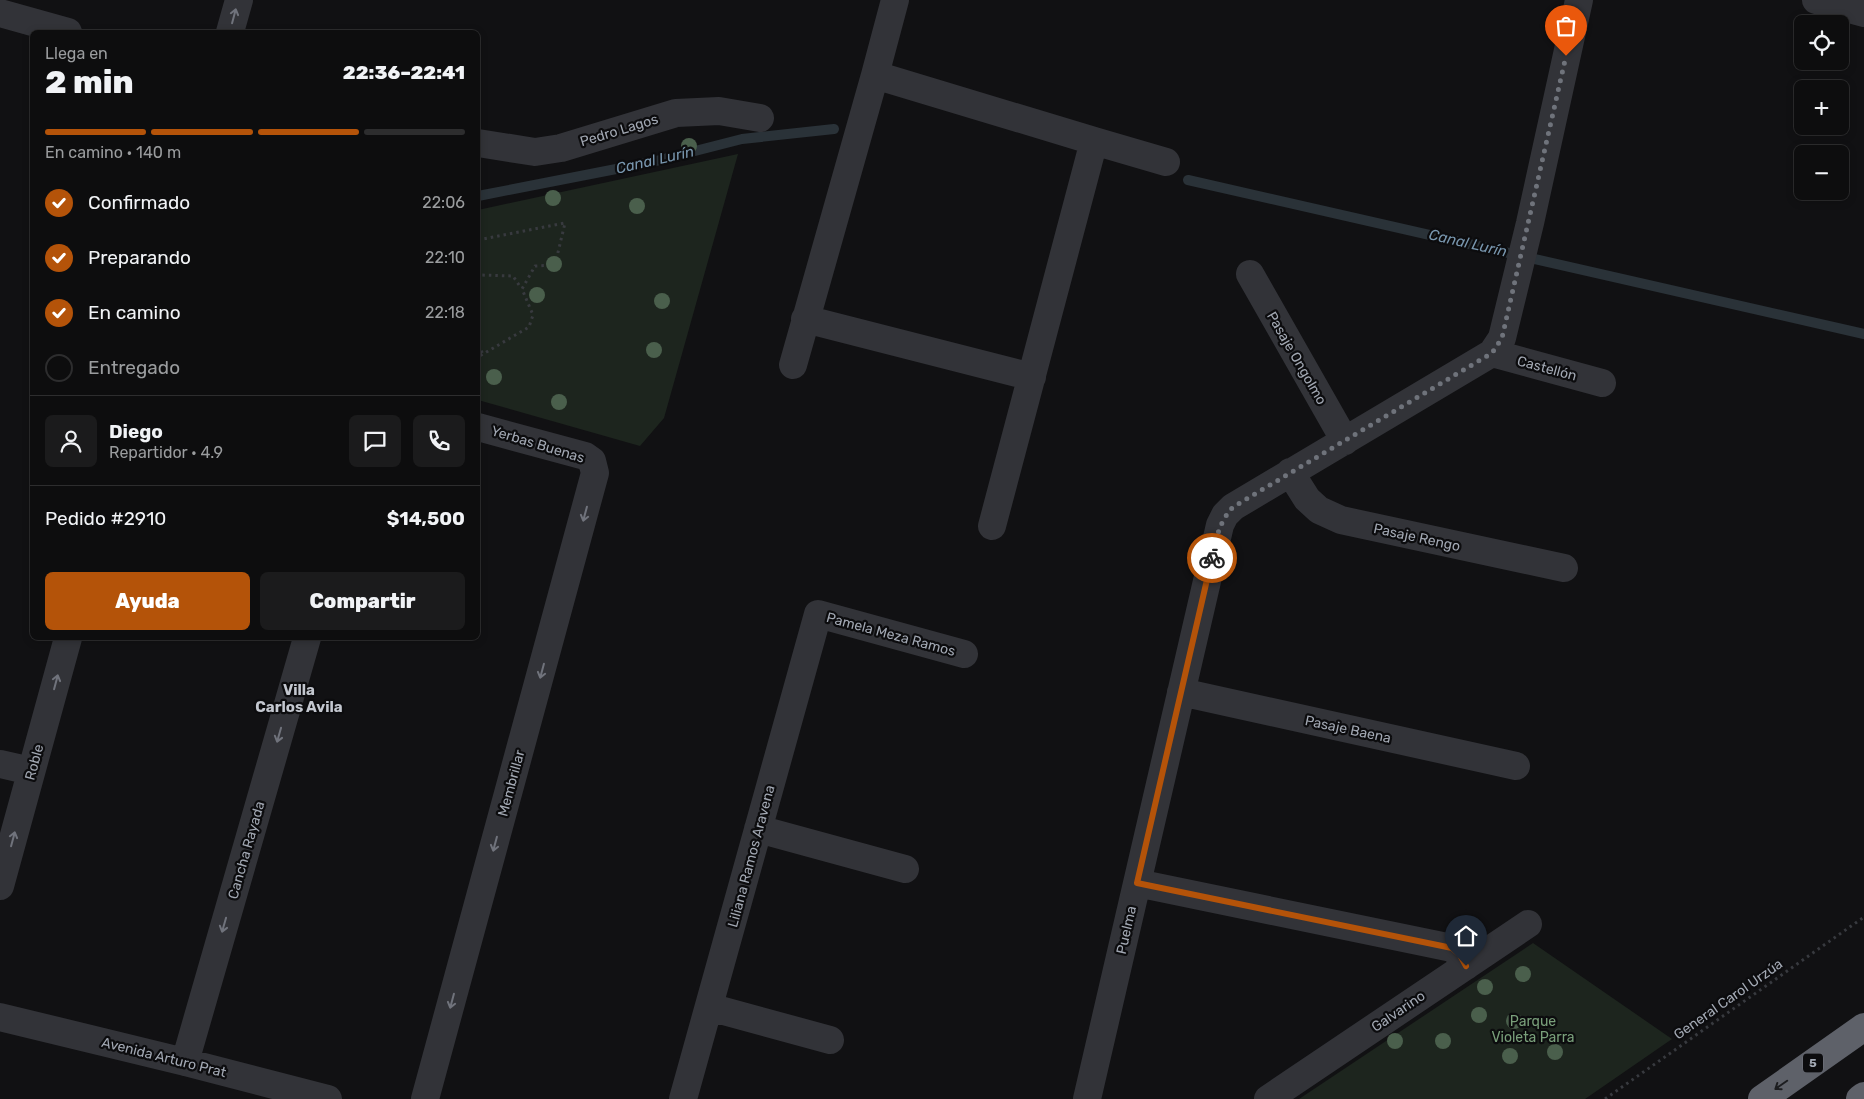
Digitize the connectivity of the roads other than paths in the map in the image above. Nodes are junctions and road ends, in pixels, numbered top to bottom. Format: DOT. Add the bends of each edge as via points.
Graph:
graph roads {
  1 [pos="239,0"];
  2 [pos="895,0"];
  3 [pos="1579,0"];
  4 [pos="1816,0"];
  5 [pos="1864,13"];
  6 [pos="0,14"];
  7 [pos="60,30"];
  8 [pos="231,30"];
  9 [pos="876,75"];
  10 [pos="760,118"];
  11 [pos="1094,141"];
  12 [pos="480,143"];
  13 [pos="1166,162"];
  14 [pos="1250,274"];
  15 [pos="806,319"];
  16 [pos="1492,353"];
  17 [pos="793,365"];
  18 [pos="1032,377"];
  19 [pos="1602,383"];
  20 [pos="480,427"];
  21 [pos="1345,441"];
  22 [pos="595,467"];
  23 [pos="1290,472"];
  24 [pos="992,526"];
  25 [pos="1564,568"];
  26 [pos="818,614"];
  27 [pos="67,640"];
  28 [pos="306,640"];
  29 [pos="964,654"];
  30 [pos="1181,692"];
  31 [pos="0,764"];
  32 [pos="1516,766"];
  33 [pos="31,772"];
  34 [pos="758,829"];
  35 [pos="905,869"];
  36 [pos="1137,883"];
  37 [pos="0,886"];
  38 [pos="1528,924"];
  39 [pos="1466,966"];
  40 [pos="709,1007"];
  41 [pos="0,1016"];
  42 [pos="1864,1027"];
  43 [pos="830,1040"];
  44 [pos="185,1062"];
  45 [pos="1864,1096"];
  46 [pos="328,1099"];
  47 [pos="425,1099"];
  48 [pos="683,1099"];
  49 [pos="1087,1099"];
  50 [pos="1268,1099"];
  51 [pos="1762,1099"];
  52 [pos="1860,1099"];
  8 -- 1 [label="street, one-way"];
  2 -- 9 [label="street"];
  3 -- 16 [label="street" via="1502,338"];
  4 -- 5 [label="street"];
  6 -- 7 [label="street"];
  9 -- 11 [label="street"];
  9 -- 15 [label="street"];
  10 -- 12 [label="street, Pedro Lagos" via="719,111 676,113 578,143 535,152"];
  11 -- 13 [label="street"];
  11 -- 18 [label="street"];
  14 -- 21 [label="street, Pasaje Ongolmo"];
  15 -- 17 [label="street"];
  15 -- 18 [label="street"];
  16 -- 19 [label="street, Castellón"];
  16 -- 21 [label="street, Puelma"];
  18 -- 24 [label="street"];
  20 -- 22 [label="street, Yerbas Buenas" via="585,456"];
  21 -- 23 [label="street, Puelma"];
  22 -- 47 [label="street, Membrillar, one-way" via="596,473"];
  23 -- 25 [label="street, Pasaje Rengo" via="1307,499 1319,510 1341,520"];
  23 -- 30 [label="street, Puelma" via="1233,507 1220,525"];
  26 -- 29 [label="street, Pamela Meza Ramos"];
  26 -- 34 [label="street, Liliana Ramos Aravena"];
  33 -- 27 [label="street, Roble, one-way"];
  28 -- 44 [label="street, Cancha Rayada, one-way"];
  30 -- 32 [label="street, Pasaje Baena"];
  30 -- 36 [label="street, Puelma"];
  31 -- 33 [label="street"];
  37 -- 33 [label="street, Roble, one-way"];
  34 -- 35 [label="street"];
  34 -- 40 [label="street, Liliana Ramos Aravena"];
  36 -- 39 [label="street" via="1452,948"];
  36 -- 49 [label="street, Puelma"];
  38 -- 39 [label="street, Galvarino"];
  39 -- 50 [label="street, Galvarino"];
  40 -- 43 [label="street"];
  40 -- 48 [label="street, Liliana Ramos Aravena"];
  41 -- 44 [label="street, Avenida Arturo Prat"];
  42 -- 51 [label="highway, 5, one-way"];
  44 -- 46 [label="street, Avenida Arturo Prat"];
  45 -- 52 [label="highway"];
}
